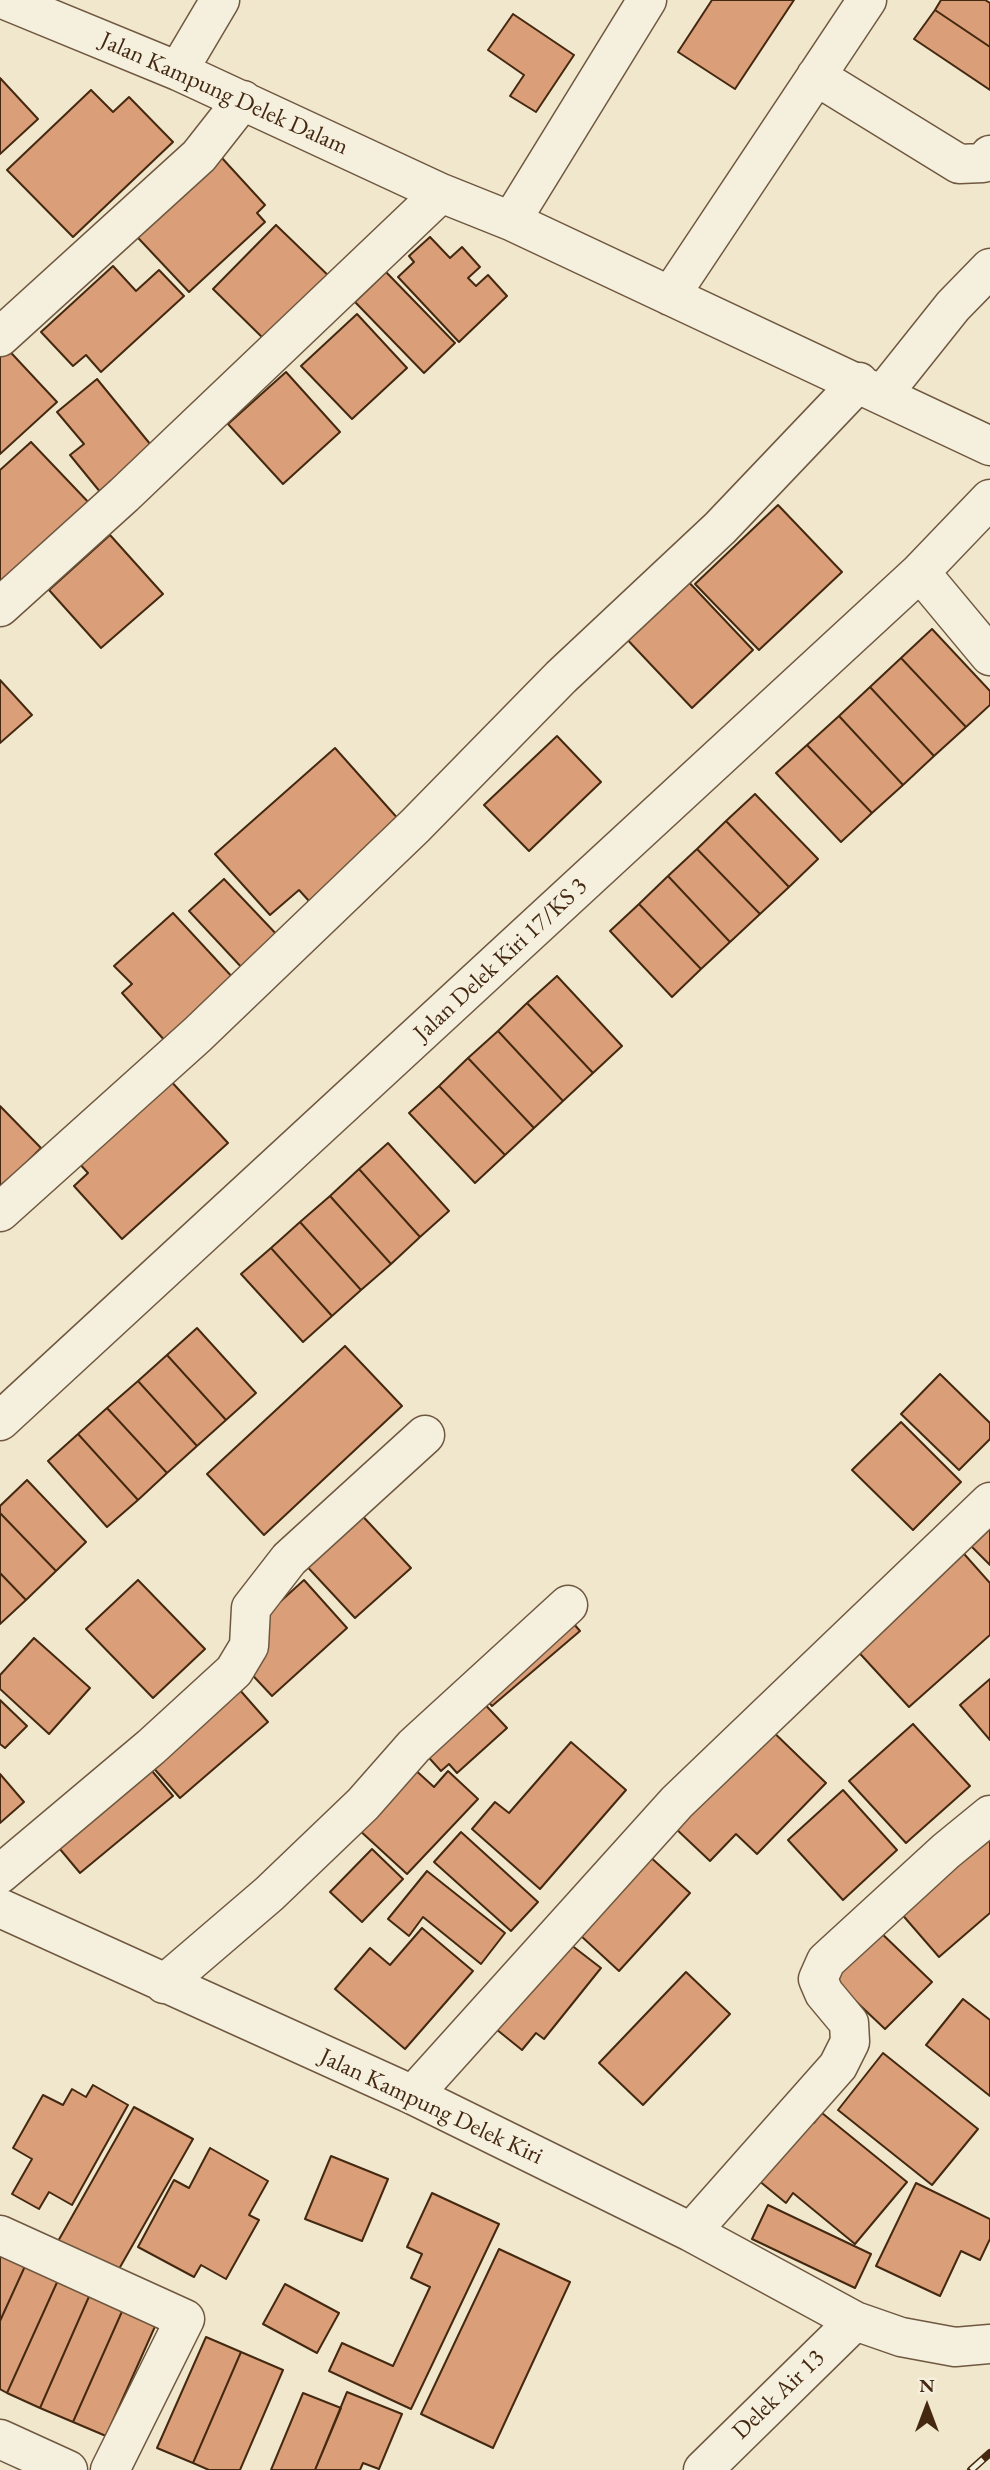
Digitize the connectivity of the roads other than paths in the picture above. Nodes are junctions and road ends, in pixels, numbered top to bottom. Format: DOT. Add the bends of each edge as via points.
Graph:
graph roads {
  1 [pos="5,0"];
  2 [pos="220,0"];
  3 [pos="647,0"];
  4 [pos="867,0"];
  5 [pos="178,71"];
  6 [pos="816,76"];
  7 [pos="243,100"];
  8 [pos="990,155"];
  9 [pos="442,193"];
  10 [pos="511,221"];
  11 [pos="990,268"];
  12 [pos="670,296"];
  13 [pos="0,337"];
  14 [pos="871,388"];
  15 [pos="990,446"];
  16 [pos="990,499"];
  17 [pos="920,572"];
  18 [pos="0,607"];
  19 [pos="990,656"];
  20 [pos="0,1212"];
  21 [pos="0,1421"];
  22 [pos="425,1435"];
  23 [pos="990,1502"];
  24 [pos="568,1605"];
  25 [pos="990,1815"];
  26 [pos="0,1874"];
  27 [pos="0,1908"];
  28 [pos="164,1984"];
  29 [pos="413,2095"];
  30 [pos="691,2232"];
  31 [pos="0,2235"];
  32 [pos="855,2320"];
  33 [pos="990,2344"];
  34 [pos="0,2440"];
  35 [pos="68,2470"];
  36 [pos="110,2470"];
  37 [pos="703,2470"];
  1 -- 5 [label="street, Jalan Kampung Delek Dalam"];
  2 -- 5 [label="street"];
  3 -- 10 [label="street"];
  4 -- 6 [label="street"];
  5 -- 7 [label="street, Jalan Kampung Delek Dalam"];
  6 -- 8 [label="street" via="959,164 983,163"];
  6 -- 12 [label="street"];
  7 -- 9 [label="street, Jalan Kampung Delek Dalam"];
  7 -- 13 [label="street" via="199,156"];
  9 -- 10 [label="street, Jalan Kampung Delek Dalam"];
  9 -- 18 [label="street"];
  10 -- 12 [label="street, Jalan Kampung Delek Dalam"];
  11 -- 14 [label="street"];
  12 -- 14 [label="street, Jalan Kampung Delek Dalam"];
  14 -- 15 [label="street, Jalan Kampung Delek Dalam"];
  14 -- 20 [label="street" via="561,677 415,827 197,1035"];
  16 -- 17 [label="street, Jalan Delek Kiri 17/KS 3"];
  17 -- 19 [label="street"];
  17 -- 21 [label="street, Jalan Delek Kiri 17/KS 3"];
  22 -- 26 [label="street" via="289,1559 251,1608 249,1646 234,1671"];
  23 -- 29 [label="street" via="677,1802"];
  24 -- 28 [label="street" via="415,1746 363,1804 269,1894"];
  25 -- 30 [label="street" via="826,1961 818,1979 849,2023 850,2042 838,2066"];
  27 -- 28 [label="street, Jalan Kampung Delek Kiri"];
  28 -- 29 [label="street, Jalan Kampung Delek Kiri"];
  29 -- 30 [label="street, Jalan Kampung Delek Kiri"];
  30 -- 32 [label="street, Jalan Kampung Delek Kiri"];
  31 -- 36 [label="street" via="185,2319"];
  32 -- 33 [label="street, Jalan Kampung Delek Kiri" via="901,2337 955,2347"];
  32 -- 37 [label="street, Delek Air 13"];
  34 -- 35 [label="street"];
}
